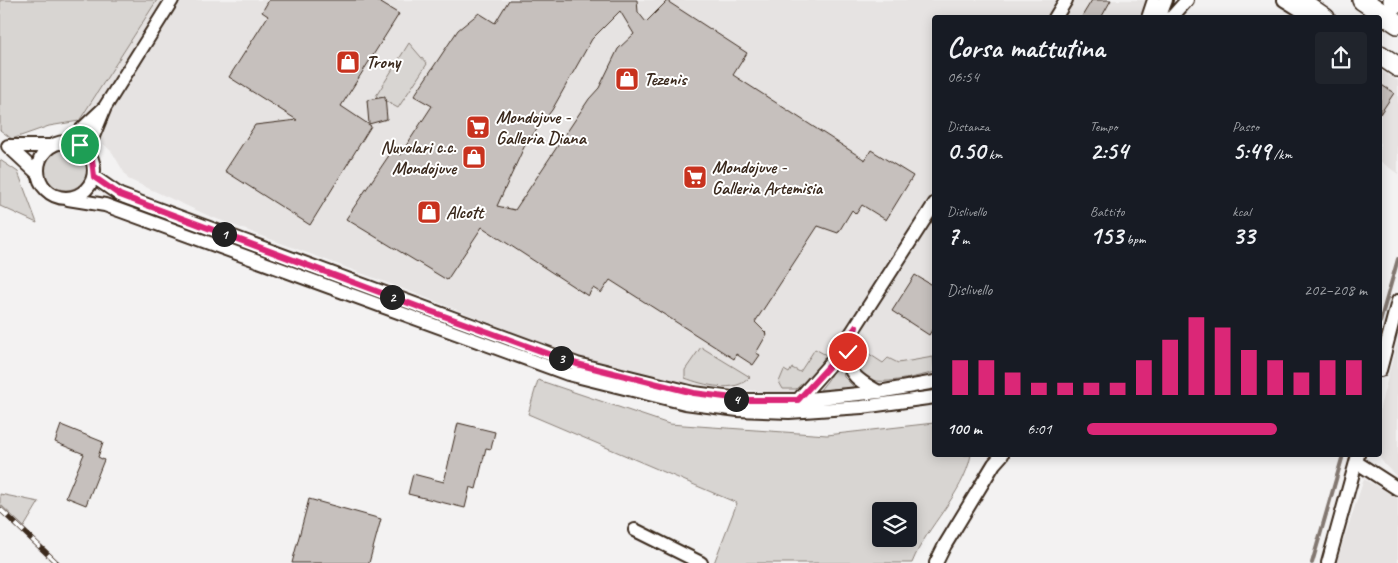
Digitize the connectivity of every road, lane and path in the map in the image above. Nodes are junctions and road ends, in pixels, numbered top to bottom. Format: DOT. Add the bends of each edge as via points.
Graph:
graph roads {
  1 [pos="172,0"];
  2 [pos="1066,0"];
  3 [pos="1154,0"];
  4 [pos="1166,0"];
  5 [pos="1187,0"];
  6 [pos="1284,0"];
  7 [pos="1299,0"];
  8 [pos="1362,0"];
  9 [pos="1393,0"];
  10 [pos="1398,3"];
  11 [pos="1057,15"];
  12 [pos="1149,15"];
  13 [pos="1160,15"];
  14 [pos="1174,15"];
  15 [pos="1306,15"];
  16 [pos="1321,15"];
  17 [pos="1398,24"];
  18 [pos="1382,56"];
  19 [pos="1398,67"];
  20 [pos="105,106"];
  21 [pos="68,142"];
  22 [pos="4,143"];
  23 [pos="51,146"];
  24 [pos="87,151"];
  25 [pos="37,173"];
  26 [pos="94,177"];
  27 [pos="68,199"];
  28 [pos="932,209"];
  29 [pos="1398,300"];
  30 [pos="856,327"];
  31 [pos="1382,362"];
  32 [pos="932,383"];
  33 [pos="879,392"];
  34 [pos="932,397"];
  35 [pos="798,400"];
  36 [pos="997,458"];
  37 [pos="1357,459"];
  38 [pos="1398,489"];
  39 [pos="635,530"];
  40 [pos="701,563"];
  41 [pos="936,563"];
  42 [pos="1328,563"];
  1 -- 20 [label="street"];
  2 -- 11 [label="street"];
  3 -- 12 [label="street"];
  4 -- 13 [label="street"];
  5 -- 14 [label="street"];
  6 -- 15 [label="street"];
  7 -- 16 [label="main road"];
  8 -- 17 [label="main road"];
  9 -- 10 [label="main road"];
  18 -- 19 [label="main road"];
  20 -- 21 [label="street"];
  20 -- 24 [label="street"];
  21 -- 23 [label="street"];
  21 -- 24 [label="street"];
  22 -- 23 [label="street"];
  22 -- 25 [label="street"];
  23 -- 25 [label="street" via="41,156"];
  24 -- 26 [label="street" via="92,159"];
  25 -- 27 [label="street" via="51,195"];
  26 -- 27 [label="street" via="84,192"];
  26 -- 35 [label="street" via="120,195 577,364 694,393 748,400"];
  27 -- 34 [label="street" via="105,205 568,374 685,403 789,412"];
  28 -- 30 [label="street"];
  29 -- 31 [label="street"];
  30 -- 33 [label="street" via="848,352 848,364 859,382"];
  30 -- 35 [label="street" via="831,364"];
  32 -- 33 [label="street"];
  33 -- 35 [label="street"];
  36 -- 41 [label="street"];
  37 -- 38 [label="street"];
  37 -- 42 [label="street"];
  39 -- 40 [label="street"];
}
